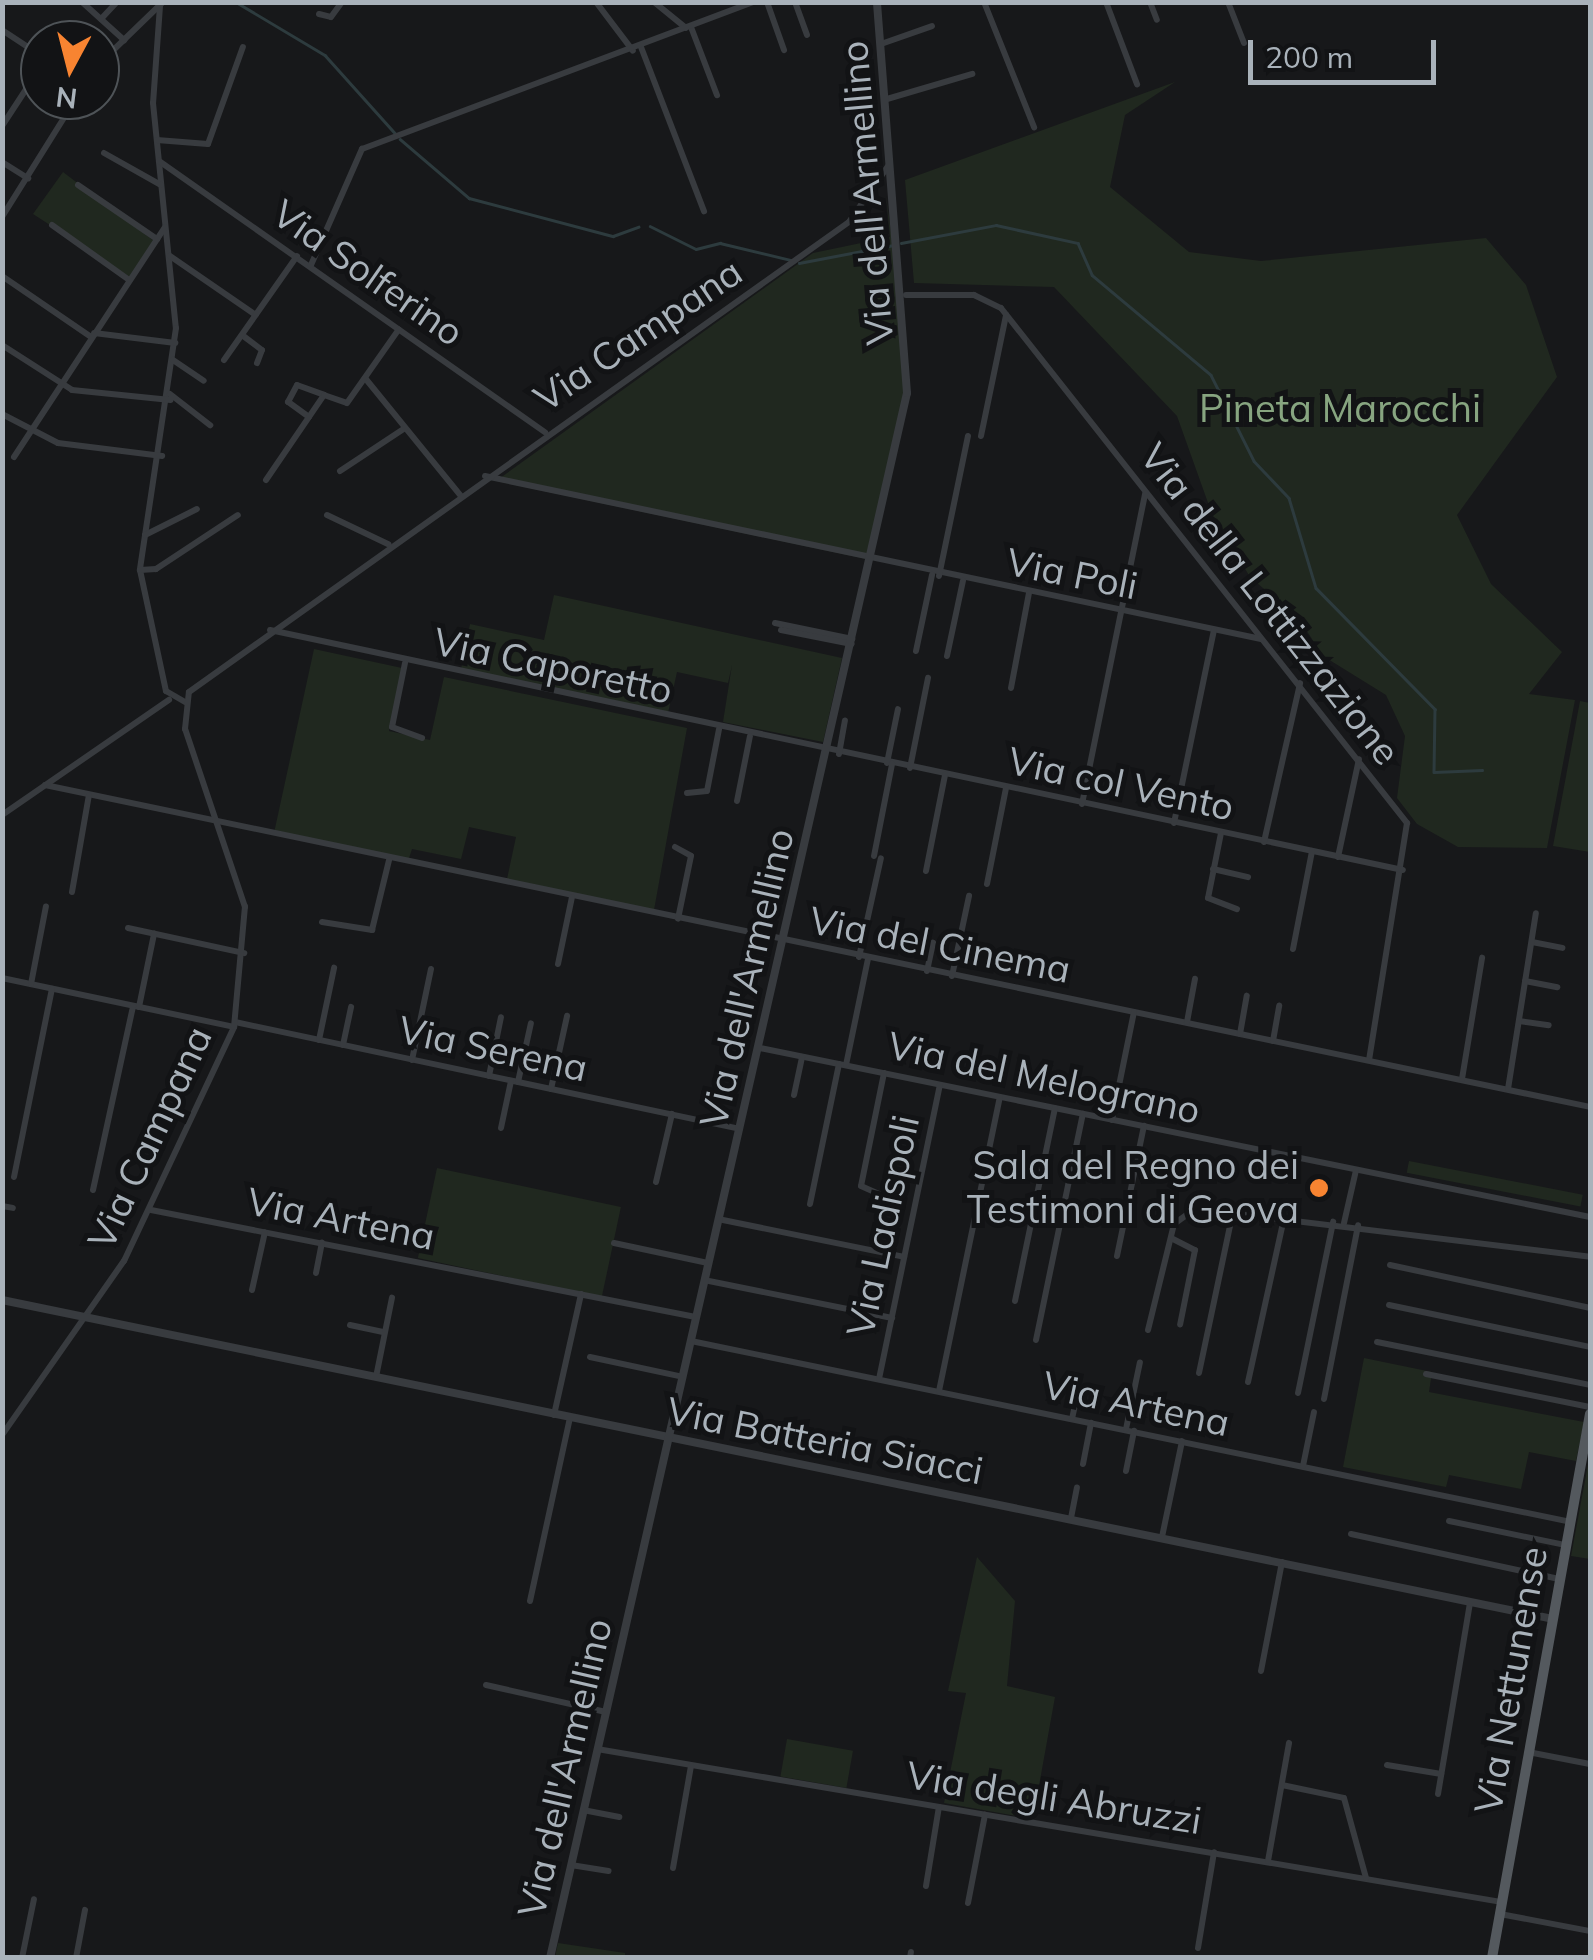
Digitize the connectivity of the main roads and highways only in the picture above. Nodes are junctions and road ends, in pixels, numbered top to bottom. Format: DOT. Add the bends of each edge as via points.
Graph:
graph roads {
  1 [pos="1590,1410"];
  2 [pos="1492,1958"];
  1 -- 2 [label="main road, Via Nettunense"];
}
